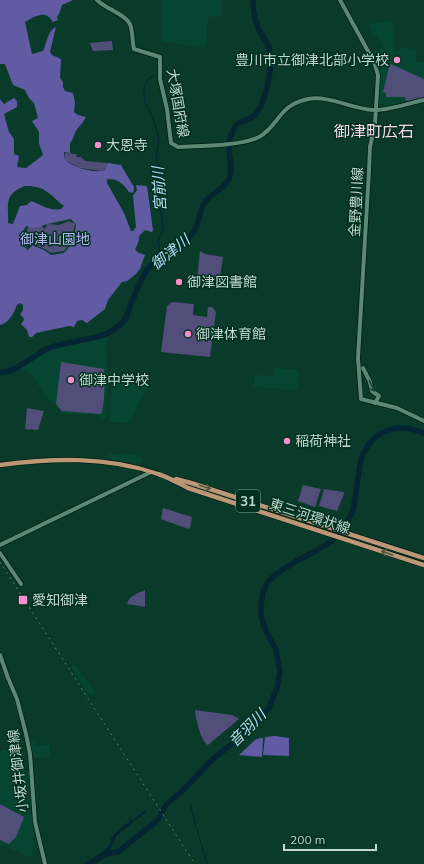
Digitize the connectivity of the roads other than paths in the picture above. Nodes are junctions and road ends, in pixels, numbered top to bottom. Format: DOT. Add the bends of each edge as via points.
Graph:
graph roads {
  1 [pos="97,0"];
  2 [pos="340,0"];
  3 [pos="424,100"];
  4 [pos="376,110"];
  5 [pos="363,368"];
  6 [pos="376,403"];
  7 [pos="424,421"];
  8 [pos="0,465"];
  9 [pos="151,472"];
  10 [pos="327,530"];
  11 [pos="0,545"];
  12 [pos="0,554"];
  13 [pos="424,558"];
  14 [pos="424,566"];
  15 [pos="21,584"];
  16 [pos="0,655"];
  17 [pos="45,864"];
  1 -- 4 [label="main road, 大塚国府線" via="128,21 134,49 160,57 160,79 172,143 178,147 229,144 260,137 288,107 308,99"];
  2 -- 4 [label="main road, 金野豊川線" via="376,66 379,80"];
  3 -- 4 [label="main road, 大塚国府線"];
  4 -- 6 [label="main road, 金野豊川線" via="368,171 358,358 361,399"];
  5 -- 6 [label="main road, one-way" via="372,391 379,396"];
  6 -- 7 [label="main road, 金野豊川線" via="397,408"];
  8 -- 9 [label="main road, 東三河環状線 / 31" via="45,460 81,460 129,466"];
  9 -- 10 [label="main road, 東三河環状線 / 31" via="191,483"];
  9 -- 11 [label="main road"];
  10 -- 13 [label="main road, 東三河環状線 / 31"];
  14 -- 10 [label="main road, 東三河環状線 / 31, one-way"];
  12 -- 15 [label="main road"];
  16 -- 17 [label="main road, 小坂井御津線" via="17,699 27,737 35,822"];
}
